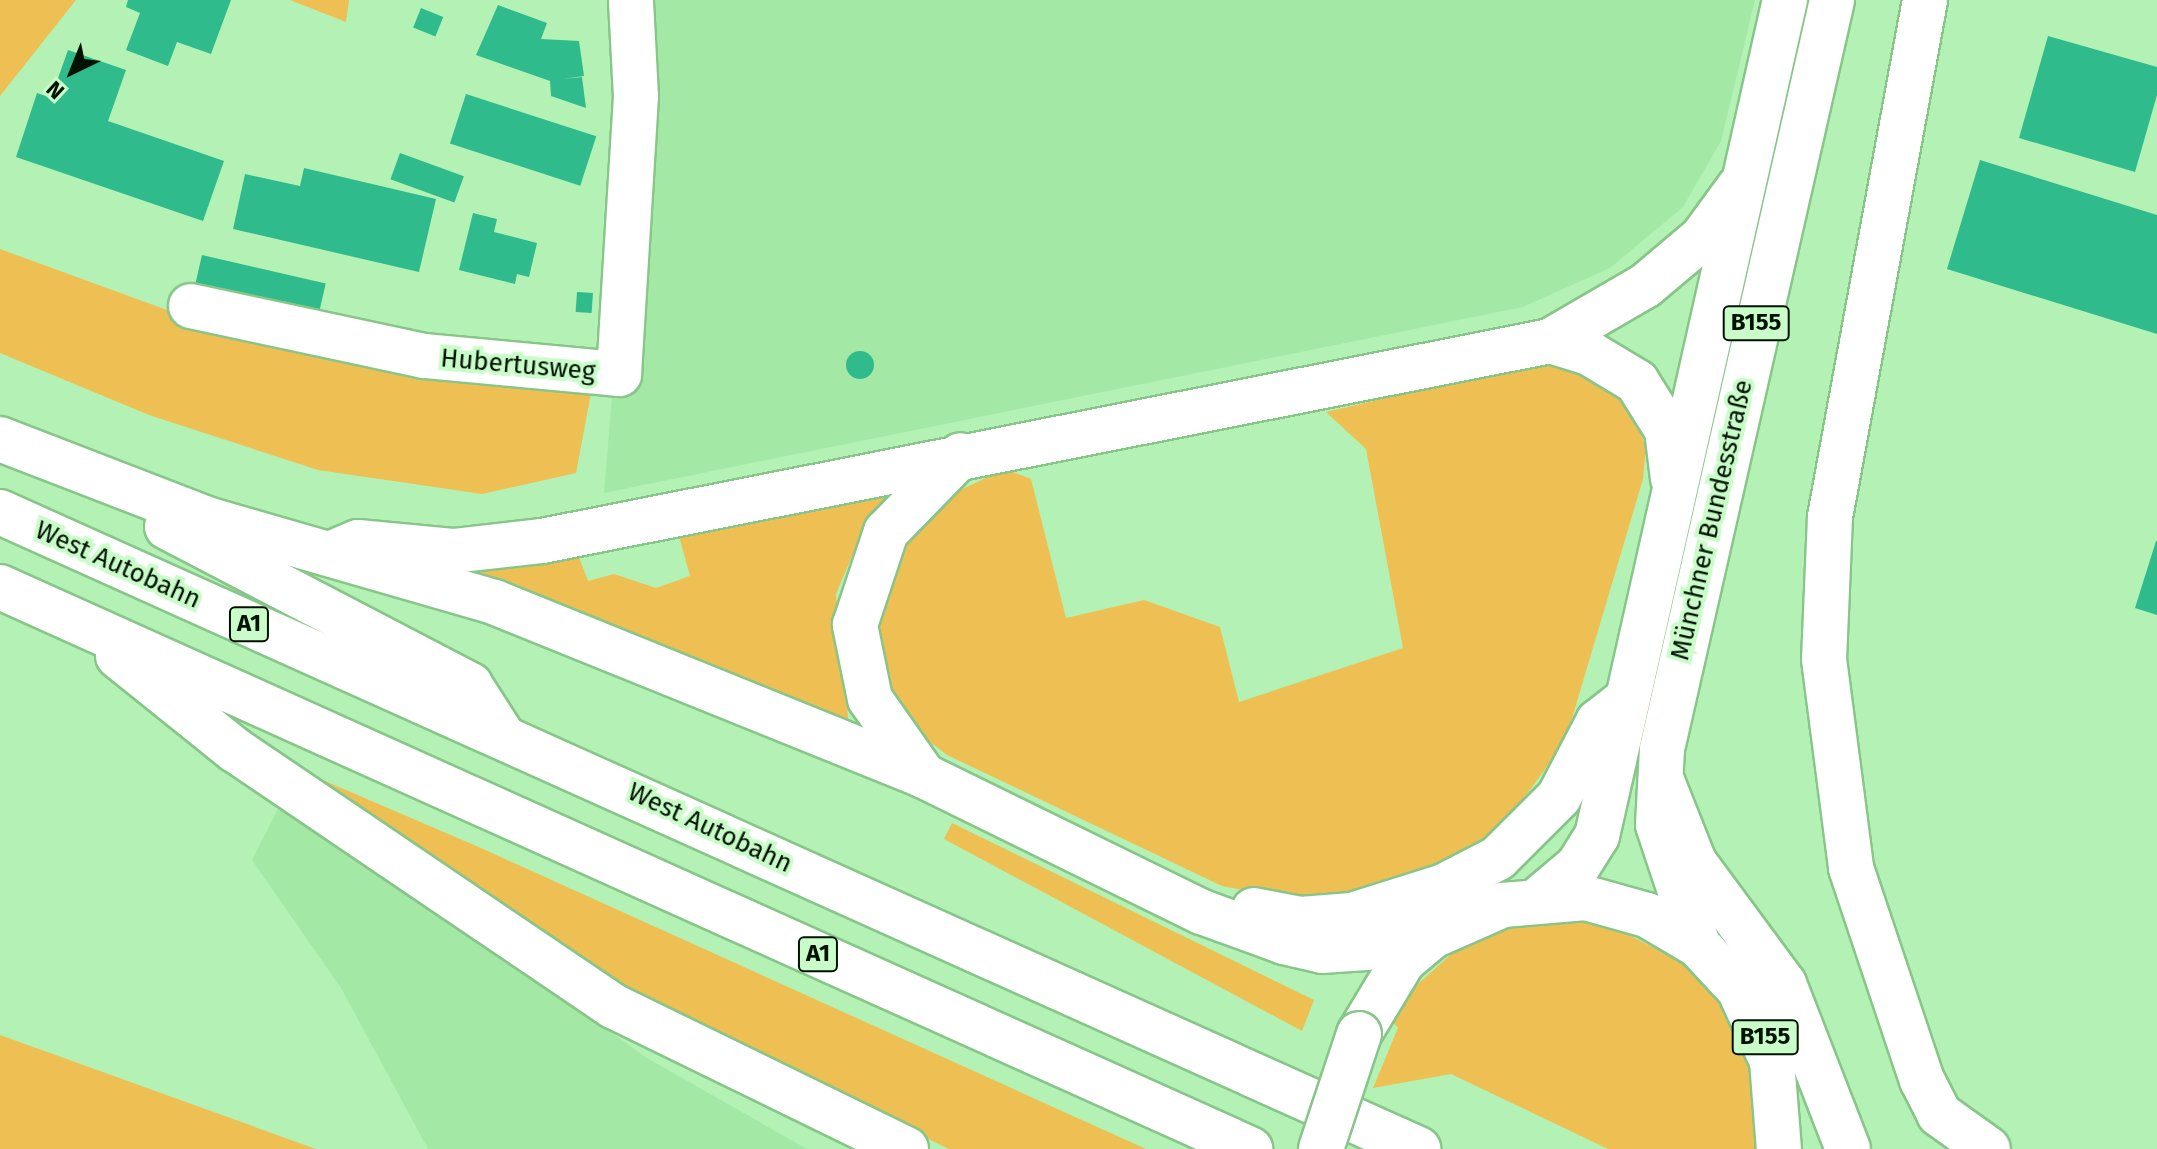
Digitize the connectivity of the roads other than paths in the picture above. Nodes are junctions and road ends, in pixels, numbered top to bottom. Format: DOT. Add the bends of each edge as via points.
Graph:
graph roads {
  1 [pos="631,0"];
  2 [pos="1785,0"];
  3 [pos="1832,0"];
  4 [pos="1925,0"];
  5 [pos="1740,186"];
  6 [pos="191,306"];
  7 [pos="1550,341"];
  8 [pos="0,439"];
  9 [pos="963,453"];
  10 [pos="91,478"];
  11 [pos="1673,479"];
  12 [pos="0,512"];
  13 [pos="332,553"];
  14 [pos="0,587"];
  15 [pos="70,617"];
  16 [pos="1622,703"];
  17 [pos="500,732"];
  18 [pos="928,779"];
  19 [pos="1662,781"];
  20 [pos="1541,897"];
  21 [pos="1469,918"];
  22 [pos="1698,945"];
  23 [pos="666,1035"];
  24 [pos="845,1149"];
  25 [pos="906,1149"];
  26 [pos="1250,1149"];
  27 [pos="1321,1149"];
  28 [pos="1418,1149"];
  29 [pos="1779,1149"];
  30 [pos="1848,1149"];
  31 [pos="1988,1149"];
  1 -- 6 [label="main road, Hubertusweg" via="636,97 619,374 424,356"];
  2 -- 5 [label="main road, Münchner Bundesstraße / B155"];
  3 -- 19 [label="main road, Münchner Bundesstraße / B155" via="1683,647"];
  4 -- 31 [label="main road" via="1830,517 1824,659 1851,868 1922,1080 1939,1114"];
  5 -- 7 [label="main road" via="1702,238 1645,286"];
  5 -- 11 [label="main road, Münchner Bundesstraße / B155"];
  7 -- 9 [label="main road"];
  7 -- 11 [label="main road" via="1589,353 1637,382 1667,430"];
  8 -- 10 [label="main road"];
  9 -- 13 [label="main road" via="542,541 453,551 358,542"];
  9 -- 18 [label="main road" via="886,532 855,625 870,699"];
  10 -- 13 [label="main road"];
  10 -- 17 [label="main road" via="179,534 470,685"];
  11 -- 16 [label="main road, Münchner Bundesstraße / B155"];
  12 -- 17 [label="main road, West Autobahn / A1"];
  13 -- 18 [label="main road" via="494,602"];
  14 -- 15 [label="main road, A1"];
  15 -- 23 [label="main road" via="235,750"];
  15 -- 26 [label="main road, A1"];
  16 -- 18 [label="main road" via="1598,722 1559,797 1498,858 1444,886 1352,915 1301,919 1252,909"];
  16 -- 20 [label="main road, Münchner Bundesstraße / B155" via="1597,836 1578,866"];
  17 -- 28 [label="main road, West Autobahn / A1"];
  18 -- 21 [label="main road" via="1202,912 1284,942 1322,951 1366,948"];
  19 -- 22 [label="main road, Münchner Bundesstraße / B155" via="1658,825"];
  19 -- 30 [label="main road" via="1694,862 1784,984"];
  20 -- 21 [label="main road, Münchner Bundesstraße / B155"];
  20 -- 22 [label="main road, Münchner Bundesstraße / B155" via="1586,898 1647,915"];
  21 -- 27 [label="main road, Münchner Bundesstraße / B155, bridge" via="1403,961 1359,1034"];
  22 -- 29 [label="main road, Münchner Bundesstraße / B155" via="1762,1028 1778,1093"];
  23 -- 24 [label="main road" via="780,1119"];
  23 -- 25 [label="main road"];
}
